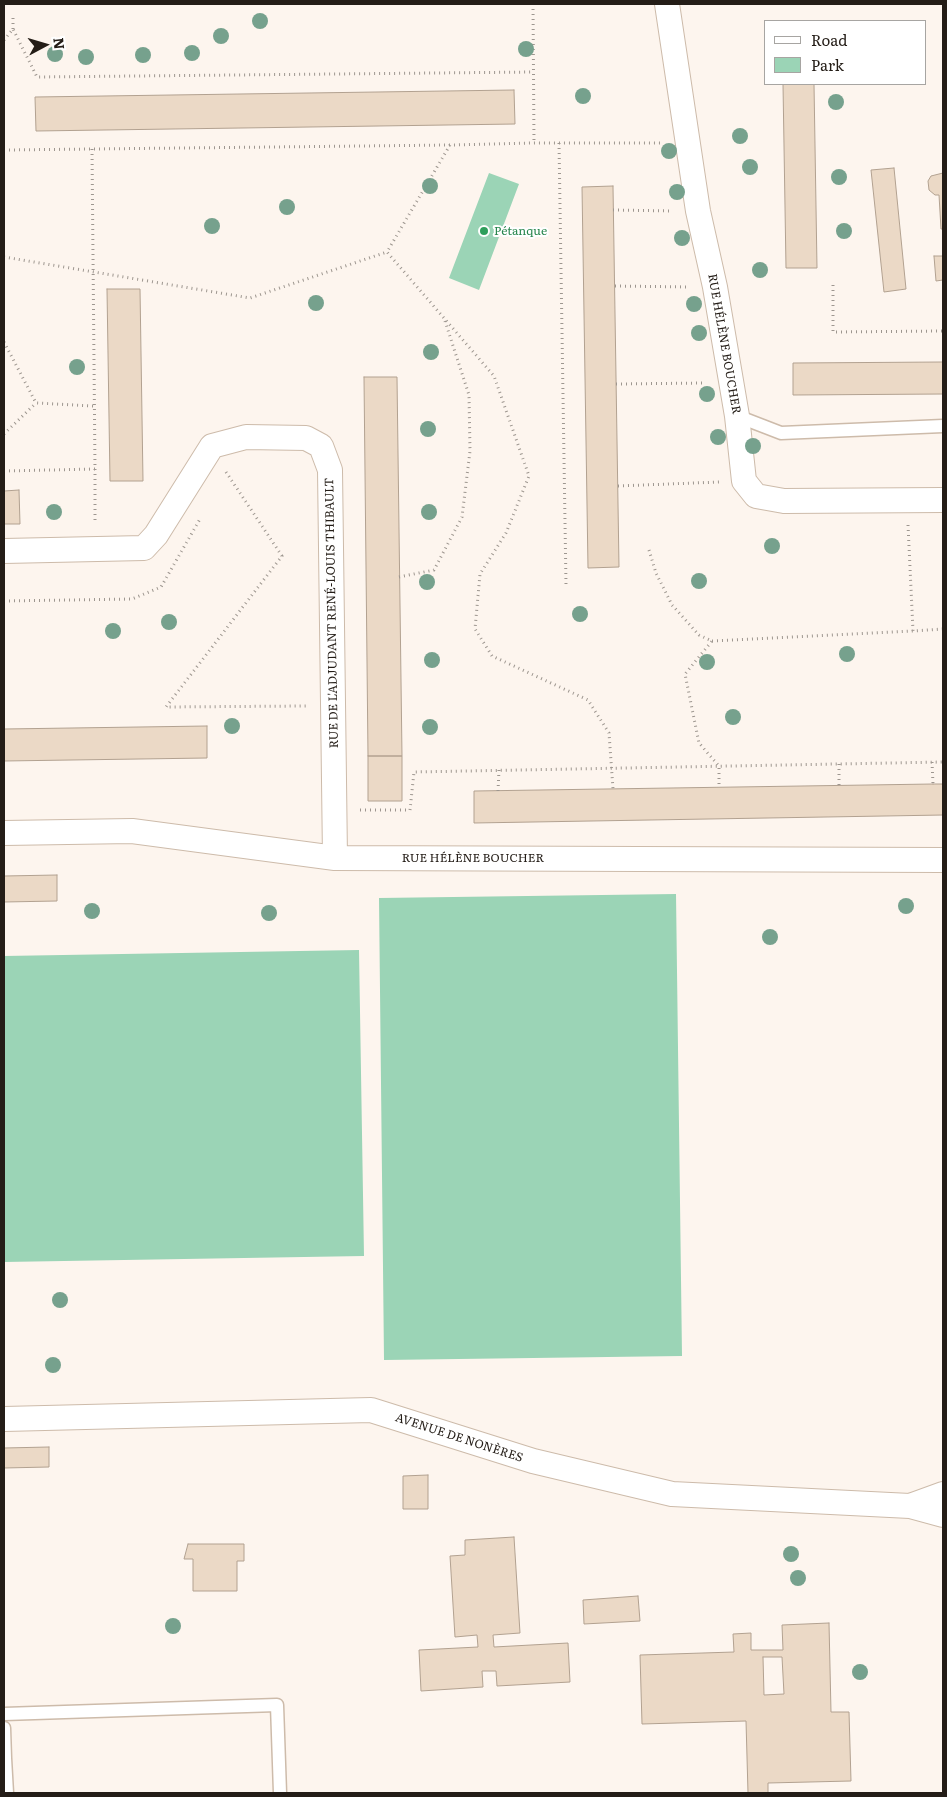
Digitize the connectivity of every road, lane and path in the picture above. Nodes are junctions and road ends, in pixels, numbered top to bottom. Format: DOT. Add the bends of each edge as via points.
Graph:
graph roads {
  1 [pos="533,4"];
  2 [pos="667,4"];
  3 [pos="13,18"];
  4 [pos="13,29"];
  5 [pos="4,40"];
  6 [pos="534,72"];
  7 [pos="534,143"];
  8 [pos="559,143"];
  9 [pos="688,143"];
  10 [pos="450,146"];
  11 [pos="92,149"];
  12 [pos="4,150"];
  13 [pos="613,210"];
  14 [pos="698,211"];
  15 [pos="387,252"];
  16 [pos="4,258"];
  17 [pos="93,273"];
  18 [pos="833,285"];
  19 [pos="615,286"];
  20 [pos="715,287"];
  21 [pos="443,315"];
  22 [pos="943,331"];
  23 [pos="4,342"];
  24 [pos="731,383"];
  25 [pos="616,384"];
  26 [pos="36,403"];
  27 [pos="94,406"];
  28 [pos="737,416"];
  29 [pos="943,426"];
  30 [pos="4,434"];
  31 [pos="94,470"];
  32 [pos="4,471"];
  33 [pos="227,472"];
  34 [pos="744,481"];
  35 [pos="618,486"];
  36 [pos="907,500"];
  37 [pos="943,500"];
  38 [pos="95,550"];
  39 [pos="648,550"];
  40 [pos="4,551"];
  41 [pos="400,577"];
  42 [pos="566,585"];
  43 [pos="943,629"];
  44 [pos="913,631"];
  45 [pos="712,641"];
  46 [pos="333,706"];
  47 [pos="932,762"];
  48 [pos="943,762"];
  49 [pos="839,764"];
  50 [pos="718,766"];
  51 [pos="612,768"];
  52 [pos="500,770"];
  53 [pos="932,784"];
  54 [pos="839,785"];
  55 [pos="719,787"];
  56 [pos="614,789"];
  57 [pos="498,791"];
  58 [pos="334,810"];
  59 [pos="4,833"];
  60 [pos="335,858"];
  61 [pos="943,860"];
  62 [pos="4,1418"];
  63 [pos="943,1494"];
  64 [pos="910,1506"];
  65 [pos="943,1516"];
  66 [pos="4,1714"];
  67 [pos="4,1728"];
  68 [pos="5,1758"];
  69 [pos="7,1793"];
  70 [pos="280,1793"];
  1 -- 6 [label="path"];
  2 -- 9 [label="street, RUE HÉLÈNE BOUCHER"];
  3 -- 4 [label="path"];
  4 -- 5 [label="path"];
  4 -- 6 [label="path" via="37,77"];
  6 -- 7 [label="path"];
  7 -- 8 [label="path"];
  7 -- 10 [label="path"];
  8 -- 9 [label="path"];
  8 -- 42 [label="path"];
  9 -- 14 [label="street, RUE HÉLÈNE BOUCHER"];
  10 -- 11 [label="path"];
  10 -- 15 [label="path"];
  11 -- 12 [label="path"];
  11 -- 17 [label="path"];
  13 -- 14 [label="path"];
  14 -- 20 [label="street, RUE HÉLÈNE BOUCHER"];
  15 -- 17 [label="path" via="250,298"];
  15 -- 21 [label="path"];
  16 -- 17 [label="path"];
  17 -- 27 [label="path"];
  18 -- 22 [label="path" via="833,332"];
  19 -- 20 [label="path"];
  20 -- 24 [label="street, RUE HÉLÈNE BOUCHER"];
  21 -- 41 [label="path" via="469,395 470,451 462,516 434,570"];
  21 -- 51 [label="path" via="494,376 529,476 506,533 480,574 475,629 492,656 588,700 610,734"];
  23 -- 26 [label="path"];
  24 -- 25 [label="path"];
  24 -- 28 [label="street, RUE HÉLÈNE BOUCHER"];
  26 -- 27 [label="path"];
  26 -- 30 [label="path"];
  27 -- 31 [label="path"];
  28 -- 29 [label="lane" via="781,433"];
  28 -- 34 [label="street, RUE HÉLÈNE BOUCHER"];
  31 -- 32 [label="path"];
  31 -- 38 [label="path"];
  33 -- 46 [label="path" via="282,556 166,707"];
  34 -- 35 [label="path"];
  34 -- 36 [label="street" via="756,496 784,501"];
  36 -- 37 [label="street"];
  36 -- 44 [label="path"];
  38 -- 40 [label="street, RUE DE L'ADJUDANT RENÉ-LOUIS THIBAULT"];
  38 -- 46 [label="street, RUE DE L'ADJUDANT RENÉ-LOUIS THIBAULT" via="144,548 156,535 212,446 246,437 306,438 321,446 330,470"];
  39 -- 45 [label="path" via="672,605 699,635"];
  43 -- 44 [label="path"];
  44 -- 45 [label="path"];
  45 -- 50 [label="path" via="685,674 699,744"];
  46 -- 58 [label="street, RUE DE L'ADJUDANT RENÉ-LOUIS THIBAULT"];
  47 -- 48 [label="path"];
  47 -- 49 [label="path"];
  47 -- 53 [label="path"];
  49 -- 50 [label="path"];
  49 -- 54 [label="path"];
  50 -- 51 [label="path"];
  50 -- 55 [label="path"];
  51 -- 52 [label="path"];
  51 -- 56 [label="path"];
  52 -- 57 [label="path"];
  52 -- 58 [label="path" via="414,772 410,810"];
  58 -- 60 [label="street, RUE DE L'ADJUDANT RENÉ-LOUIS THIBAULT"];
  59 -- 60 [label="street, RUE HÉLÈNE BOUCHER" via="132,830"];
  60 -- 61 [label="street, RUE HÉLÈNE BOUCHER"];
  62 -- 64 [label="street, AVENUE DE NONÈRES" via="371,1410 533,1462 672,1494"];
  63 -- 64 [label="street, AVENUE DE NONÈRES"];
  64 -- 65 [label="street, AVENUE DE NONÈRES"];
  66 -- 70 [label="lane" via="277,1705"];
  67 -- 68 [label="lane"];
  68 -- 69 [label="lane"];
}
